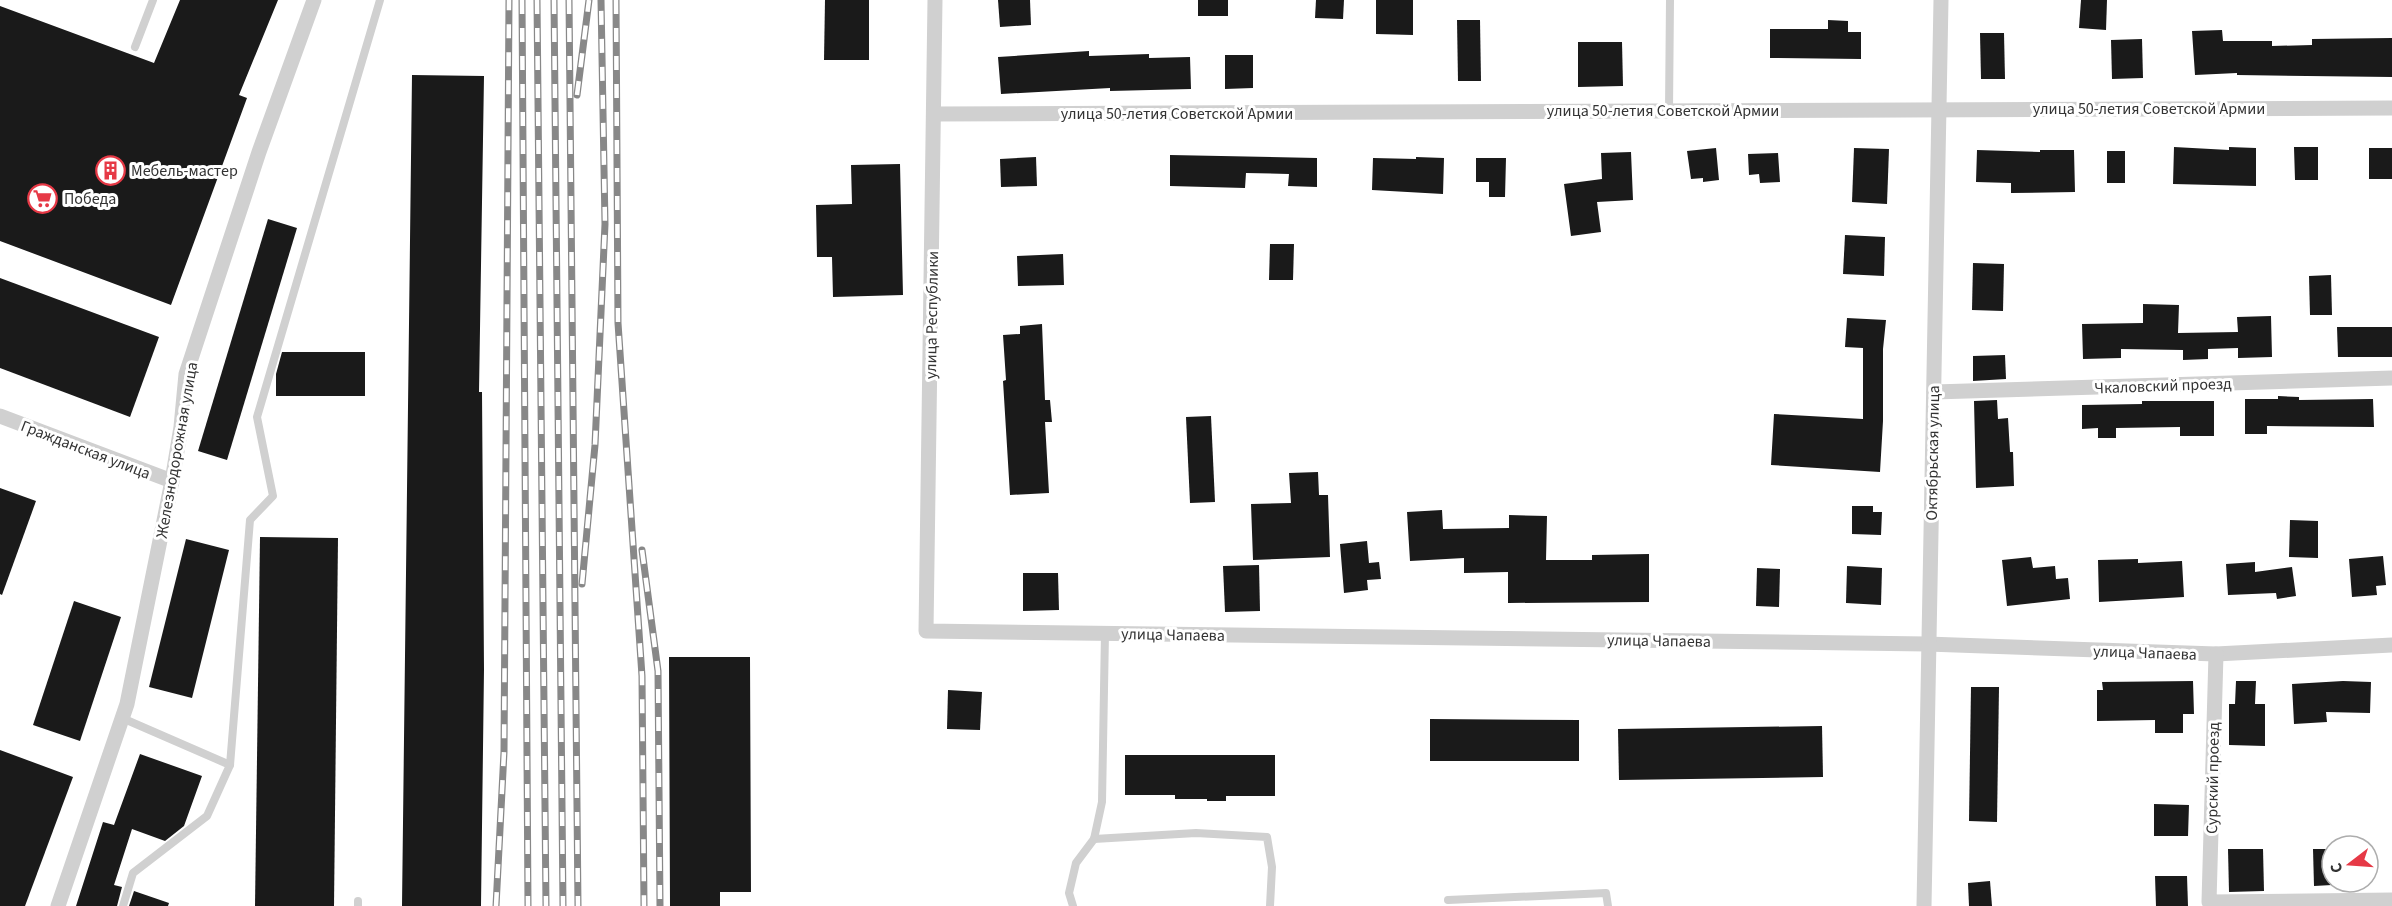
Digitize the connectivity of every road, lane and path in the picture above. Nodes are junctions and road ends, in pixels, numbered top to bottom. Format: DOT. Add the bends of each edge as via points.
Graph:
graph roads {
  1 [pos="153,0"];
  2 [pos="314,0"];
  3 [pos="380,0"];
  4 [pos="935,0"];
  5 [pos="1670,0"];
  6 [pos="1941,0"];
  7 [pos="135,48"];
  8 [pos="2392,108"];
  9 [pos="1938,109"];
  10 [pos="1670,110"];
  11 [pos="934,114"];
  12 [pos="2392,378"];
  13 [pos="1934,392"];
  14 [pos="0,416"];
  15 [pos="172,481"];
  16 [pos="926,631"];
  17 [pos="1104,633"];
  18 [pos="1927,644"];
  19 [pos="2392,645"];
  20 [pos="2216,654"];
  21 [pos="122,718"];
  22 [pos="230,765"];
  23 [pos="1094,839"];
  24 [pos="1448,900"];
  25 [pos="2392,900"];
  26 [pos="2209,904"];
  27 [pos="58,906"];
  28 [pos="123,906"];
  29 [pos="1073,906"];
  30 [pos="1270,906"];
  31 [pos="1608,906"];
  32 [pos="1924,906"];
  1 -- 7 [label="lane"];
  2 -- 15 [label="street, Железнодорожная улица" via="186,374"];
  3 -- 22 [label="lane" via="257,417 273,496 250,520"];
  4 -- 11 [label="street, улица Республики"];
  5 -- 10 [label="lane"];
  6 -- 9 [label="street, Октябрьская улица"];
  8 -- 9 [label="street, улица 50-летия Советской Армии"];
  9 -- 10 [label="street, улица 50-летия Советской Армии"];
  9 -- 13 [label="street, Октябрьская улица"];
  10 -- 11 [label="street, улица 50-летия Советской Армии"];
  11 -- 16 [label="street, улица Республики"];
  12 -- 13 [label="street, Чкаловский проезд"];
  13 -- 18 [label="street, Октябрьская улица"];
  14 -- 15 [label="street, Гражданская улица"];
  15 -- 21 [label="street, Железнодорожная улица"];
  16 -- 17 [label="street, улица Чапаева"];
  17 -- 18 [label="street, улица Чапаева"];
  17 -- 23 [label="lane" via="1102,802"];
  18 -- 20 [label="street, улица Чапаева"];
  18 -- 32 [label="street, Октябрьская улица"];
  19 -- 20 [label="street, улица Чапаева"];
  20 -- 26 [label="street, Сурский проезд"];
  21 -- 22 [label="lane"];
  21 -- 27 [label="street, Железнодорожная улица"];
  22 -- 28 [label="lane" via="207,816 133,873"];
  23 -- 29 [label="lane" via="1076,863 1069,893"];
  23 -- 30 [label="lane" via="1196,833 1267,837 1272,867"];
  24 -- 31 [label="lane" via="1606,892"];
  25 -- 26 [label="street, Сурский проезд"];
}
